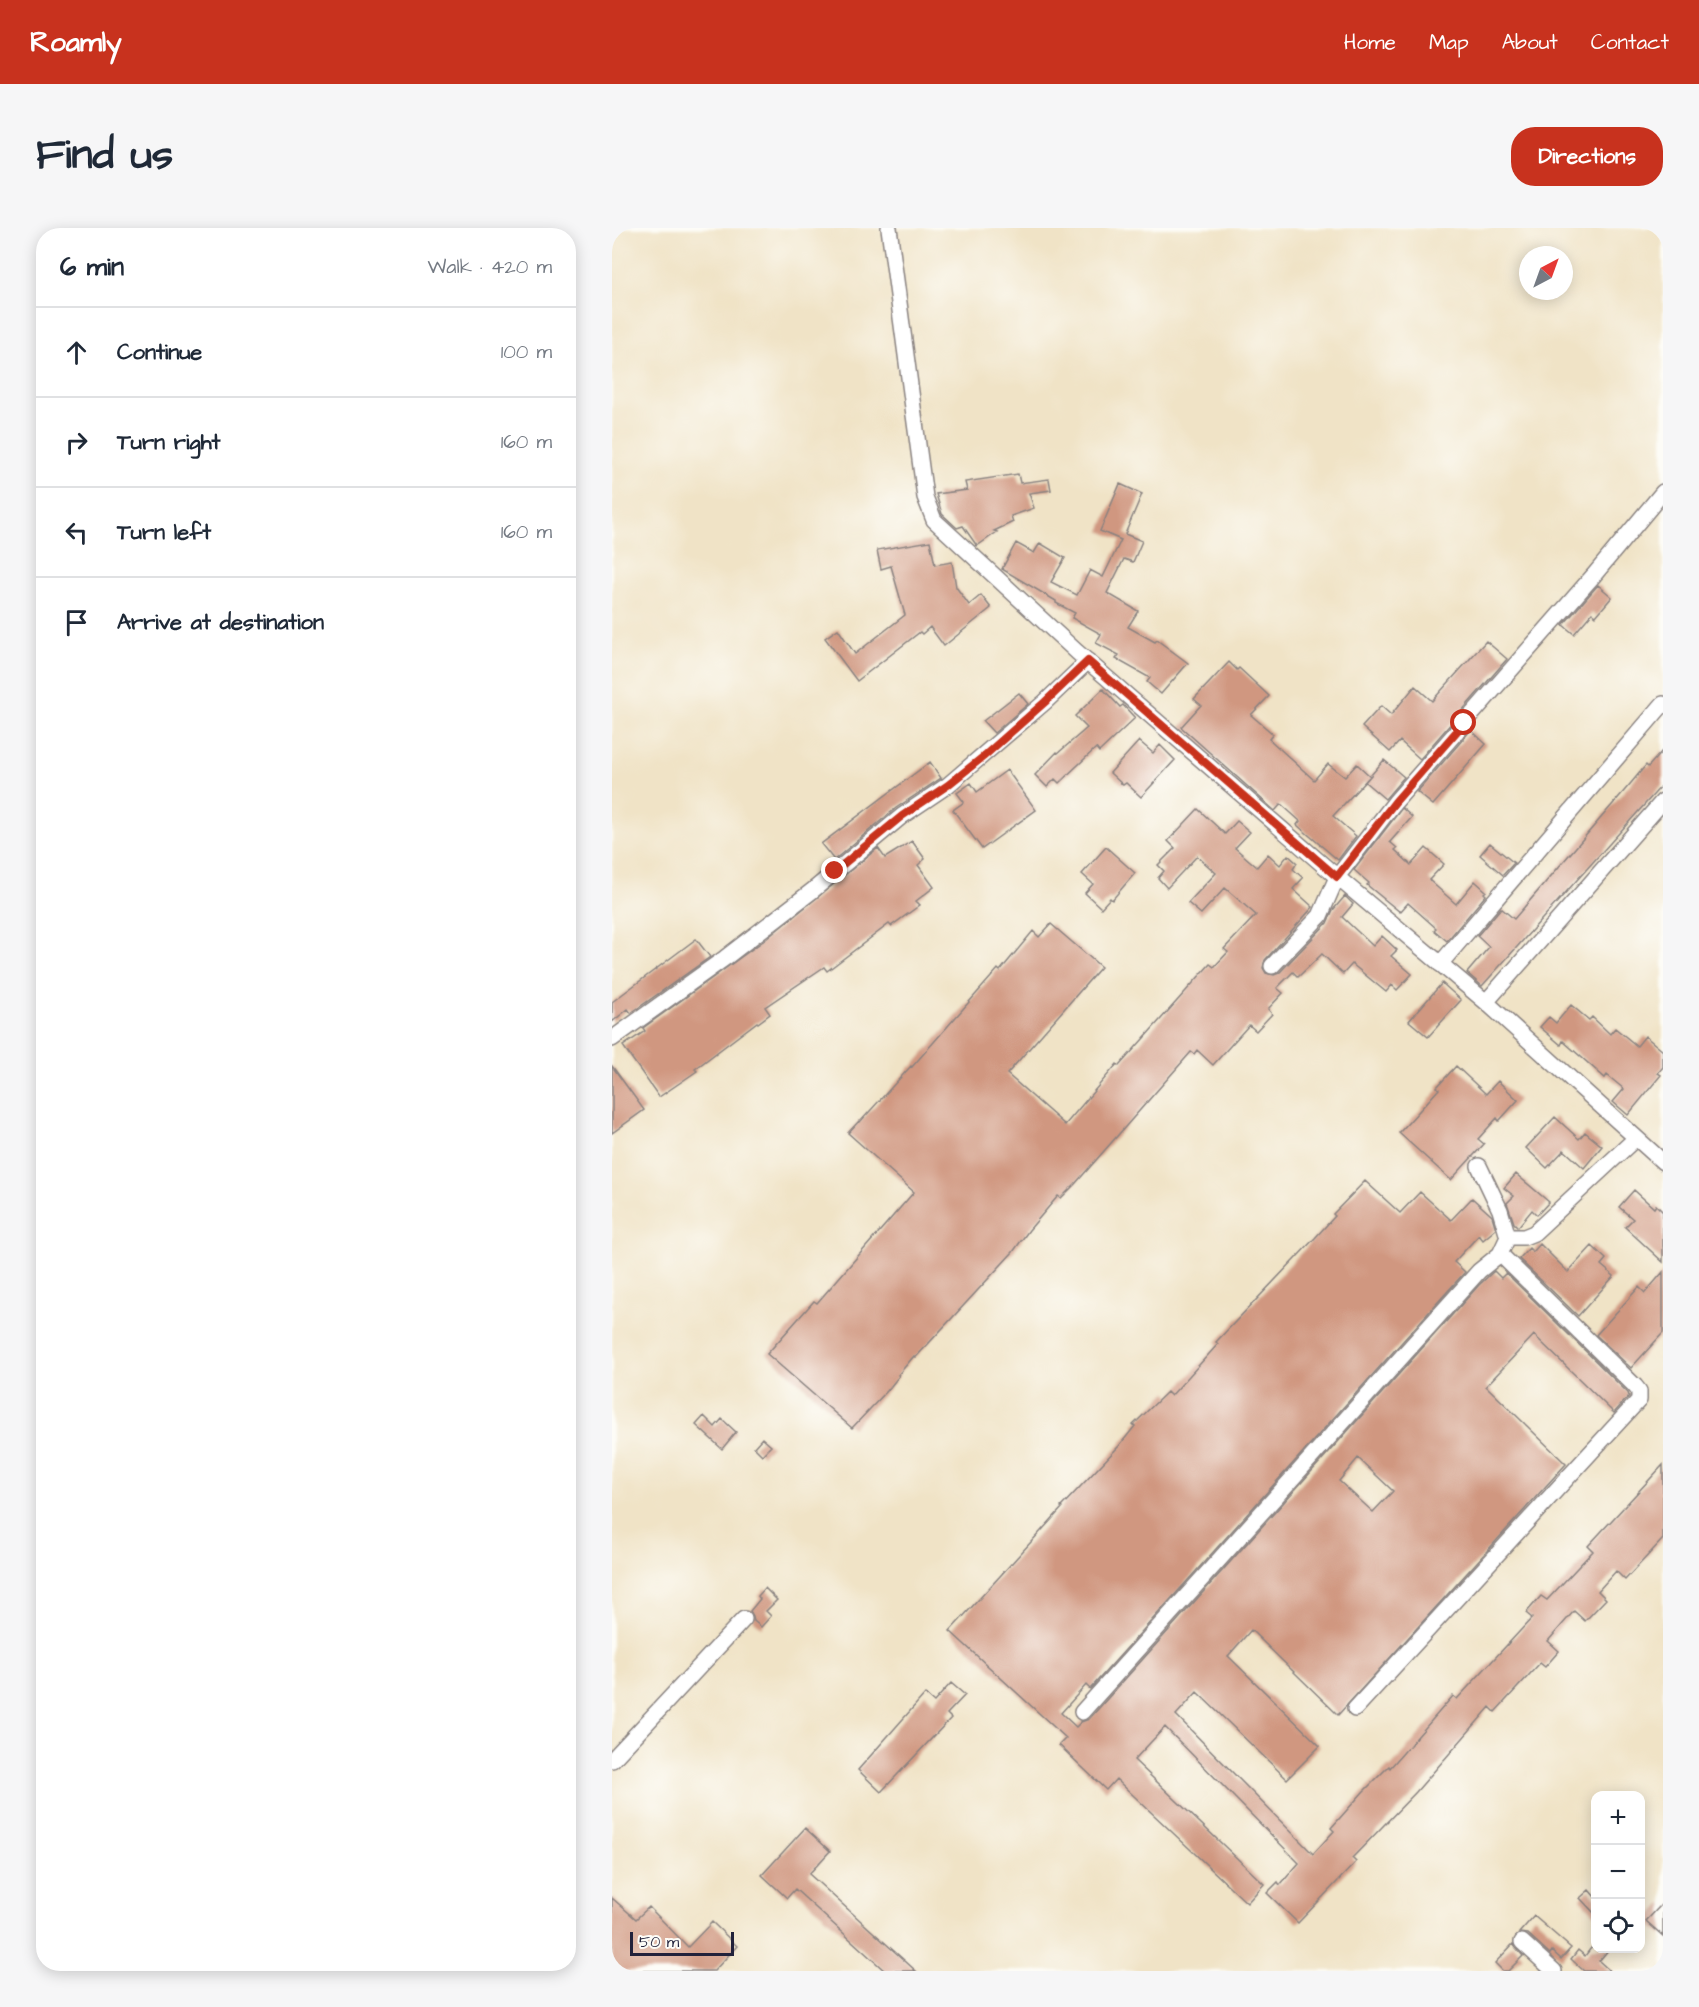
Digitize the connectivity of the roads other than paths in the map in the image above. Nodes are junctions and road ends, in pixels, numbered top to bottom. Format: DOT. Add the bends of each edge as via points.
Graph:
graph roads {
  1 [pos="889,228"];
  2 [pos="1663,492"];
  3 [pos="1088,661"];
  4 [pos="1663,704"];
  5 [pos="1663,801"];
  6 [pos="1337,877"];
  7 [pos="1440,964"];
  8 [pos="1272,966"];
  9 [pos="1486,1002"];
  10 [pos="612,1038"];
  11 [pos="1636,1138"];
  12 [pos="1663,1162"];
  13 [pos="1479,1166"];
  14 [pos="1508,1237"];
  15 [pos="1500,1254"];
  16 [pos="744,1619"];
  17 [pos="1355,1710"];
  18 [pos="1083,1712"];
  19 [pos="612,1760"];
  20 [pos="1522,1942"];
  21 [pos="1554,1971"];
  1 -- 3 [label="street" via="929,511 942,530"];
  2 -- 6 [label="street" via="1395,802"];
  3 -- 6 [label="street"];
  3 -- 10 [label="street" via="948,785 902,816 725,958"];
  4 -- 7 [label="street"];
  5 -- 9 [label="street"];
  6 -- 7 [label="street"];
  6 -- 8 [label="street" via="1320,916"];
  7 -- 9 [label="street"];
  9 -- 11 [label="street"];
  11 -- 12 [label="street"];
  11 -- 14 [label="street" via="1534,1233"];
  13 -- 14 [label="street"];
  14 -- 15 [label="street"];
  15 -- 17 [label="street" via="1635,1386 1639,1400"];
  15 -- 18 [label="street" via="1479,1271"];
  16 -- 19 [label="street"];
  20 -- 21 [label="street"];
}
